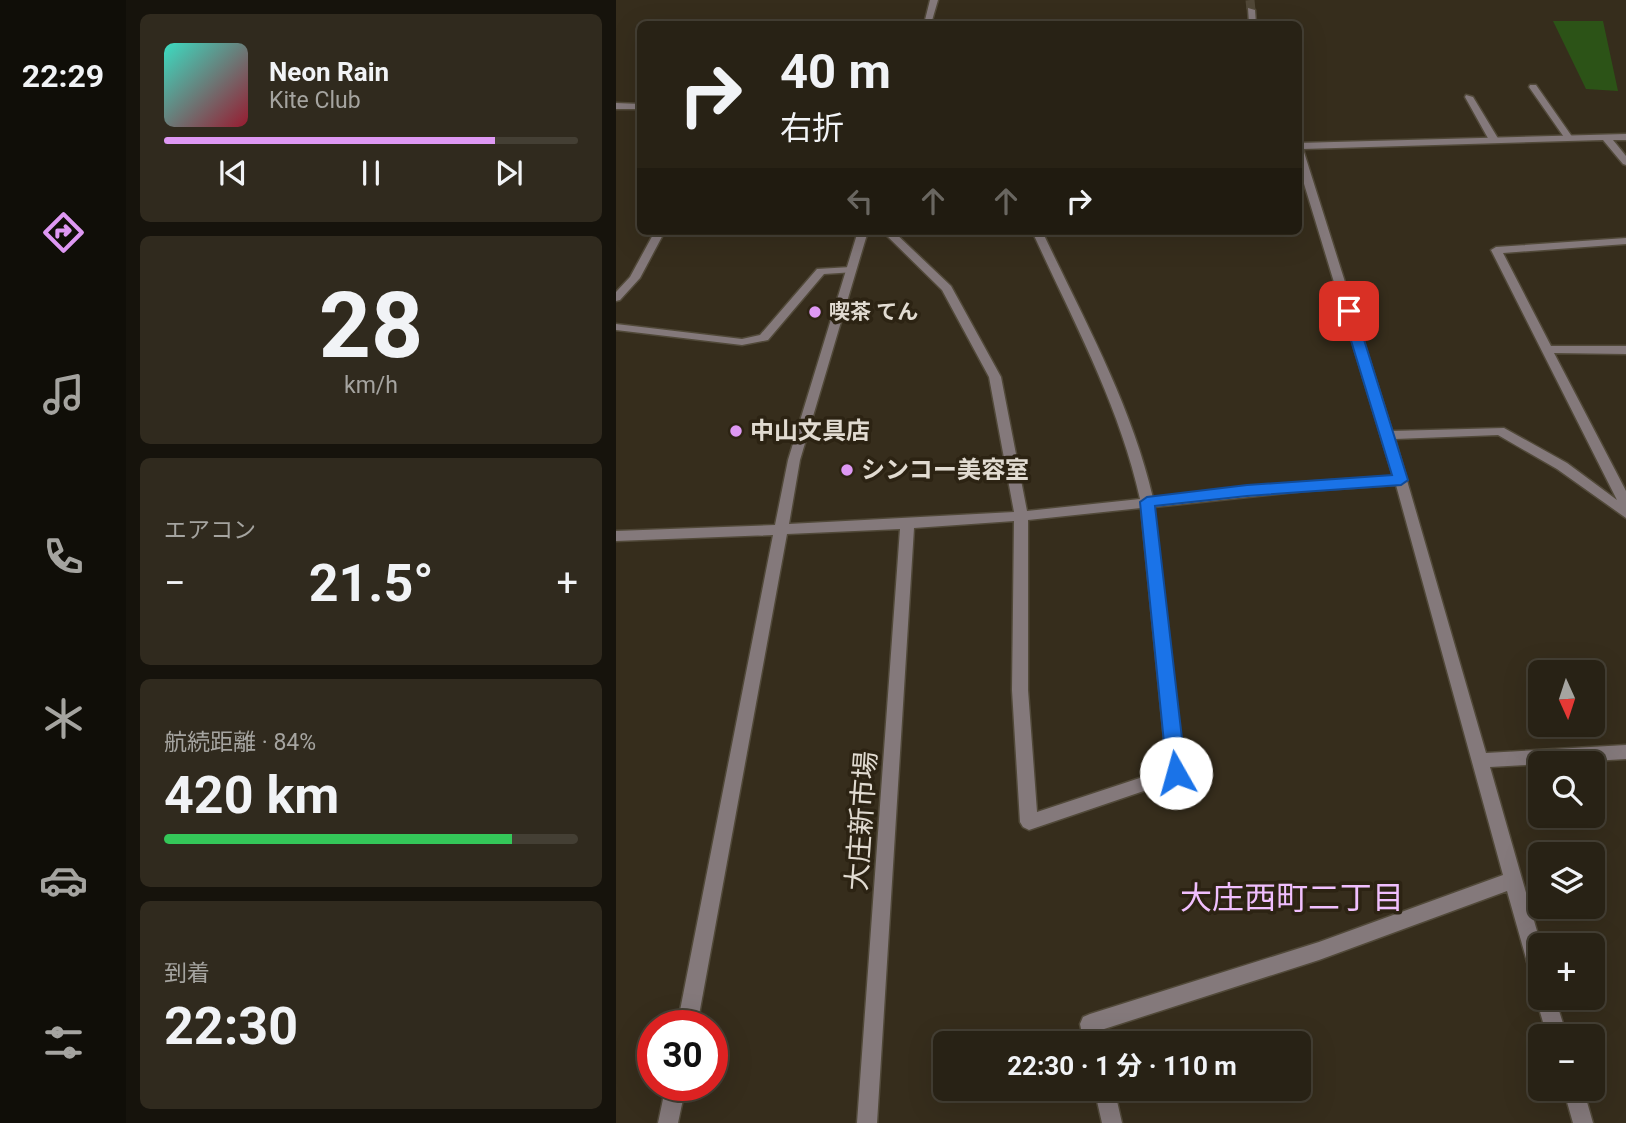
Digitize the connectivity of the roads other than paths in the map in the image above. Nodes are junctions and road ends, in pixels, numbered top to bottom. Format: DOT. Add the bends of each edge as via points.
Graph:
graph roads {
  1 [pos="934,0"];
  2 [pos="1251,10"];
  3 [pos="928,21"];
  4 [pos="1253,21"];
  5 [pos="1533,87"];
  6 [pos="1469,97"];
  7 [pos="616,106"];
  8 [pos="637,107"];
  9 [pos="1626,137"];
  10 [pos="1569,138"];
  11 [pos="1606,138"];
  12 [pos="1494,140"];
  13 [pos="1302,147"];
  14 [pos="1302,160"];
  15 [pos="1626,162"];
  16 [pos="658,235"];
  17 [pos="862,235"];
  18 [pos="891,235"];
  19 [pos="1039,235"];
  20 [pos="1626,241"];
  21 [pos="851,270"];
  22 [pos="616,298"];
  23 [pos="616,327"];
  24 [pos="1548,349"];
  25 [pos="1626,350"];
  26 [pos="1387,435"];
  27 [pos="1401,480"];
  28 [pos="1147,502"];
  29 [pos="1626,505"];
  30 [pos="1626,513"];
  31 [pos="1021,515"];
  32 [pos="907,524"];
  33 [pos="782,529"];
  34 [pos="616,536"];
  35 [pos="1626,752"];
  36 [pos="1480,760"];
  37 [pos="1513,880"];
  38 [pos="1528,933"];
  39 [pos="690,1010"];
  40 [pos="1091,1031"];
  41 [pos="673,1101"];
  42 [pos="1107,1101"];
  43 [pos="1577,1101"];
  44 [pos="668,1123"];
  45 [pos="867,1123"];
  46 [pos="1112,1123"];
  47 [pos="1583,1123"];
  1 -- 3 [label="street"];
  2 -- 4 [label="street"];
  5 -- 10 [label="street"];
  6 -- 12 [label="street"];
  7 -- 8 [label="street"];
  9 -- 11 [label="street"];
  10 -- 11 [label="street"];
  10 -- 12 [label="street"];
  11 -- 15 [label="street"];
  12 -- 13 [label="street"];
  14 -- 26 [label="street"];
  16 -- 22 [label="street" via="635,278"];
  17 -- 21 [label="street"];
  18 -- 31 [label="street" via="947,288 995,377"];
  19 -- 28 [label="street" via="1117,401"];
  20 -- 24 [label="street" via="1496,250"];
  21 -- 23 [label="street" via="821,271 764,338 742,342"];
  21 -- 33 [label="street" via="801,434"];
  24 -- 25 [label="street"];
  24 -- 29 [label="street"];
  26 -- 27 [label="street"];
  26 -- 30 [label="street" via="1500,431 1562,466"];
  27 -- 28 [label="street"];
  27 -- 36 [label="street"];
  28 -- 31 [label="street"];
  28 -- 31 [label="street" via="1176,773 1029,821 1020,690"];
  31 -- 32 [label="street"];
  32 -- 33 [label="street"];
  32 -- 45 [label="street, 大庄新市場"];
  33 -- 34 [label="street"];
  33 -- 39 [label="street"];
  35 -- 36 [label="street"];
  36 -- 37 [label="street"];
  37 -- 38 [label="street"];
  37 -- 40 [label="street" via="1319,951 1090,1024"];
  41 -- 44 [label="street"];
  42 -- 46 [label="street"];
  43 -- 47 [label="street"];
}
